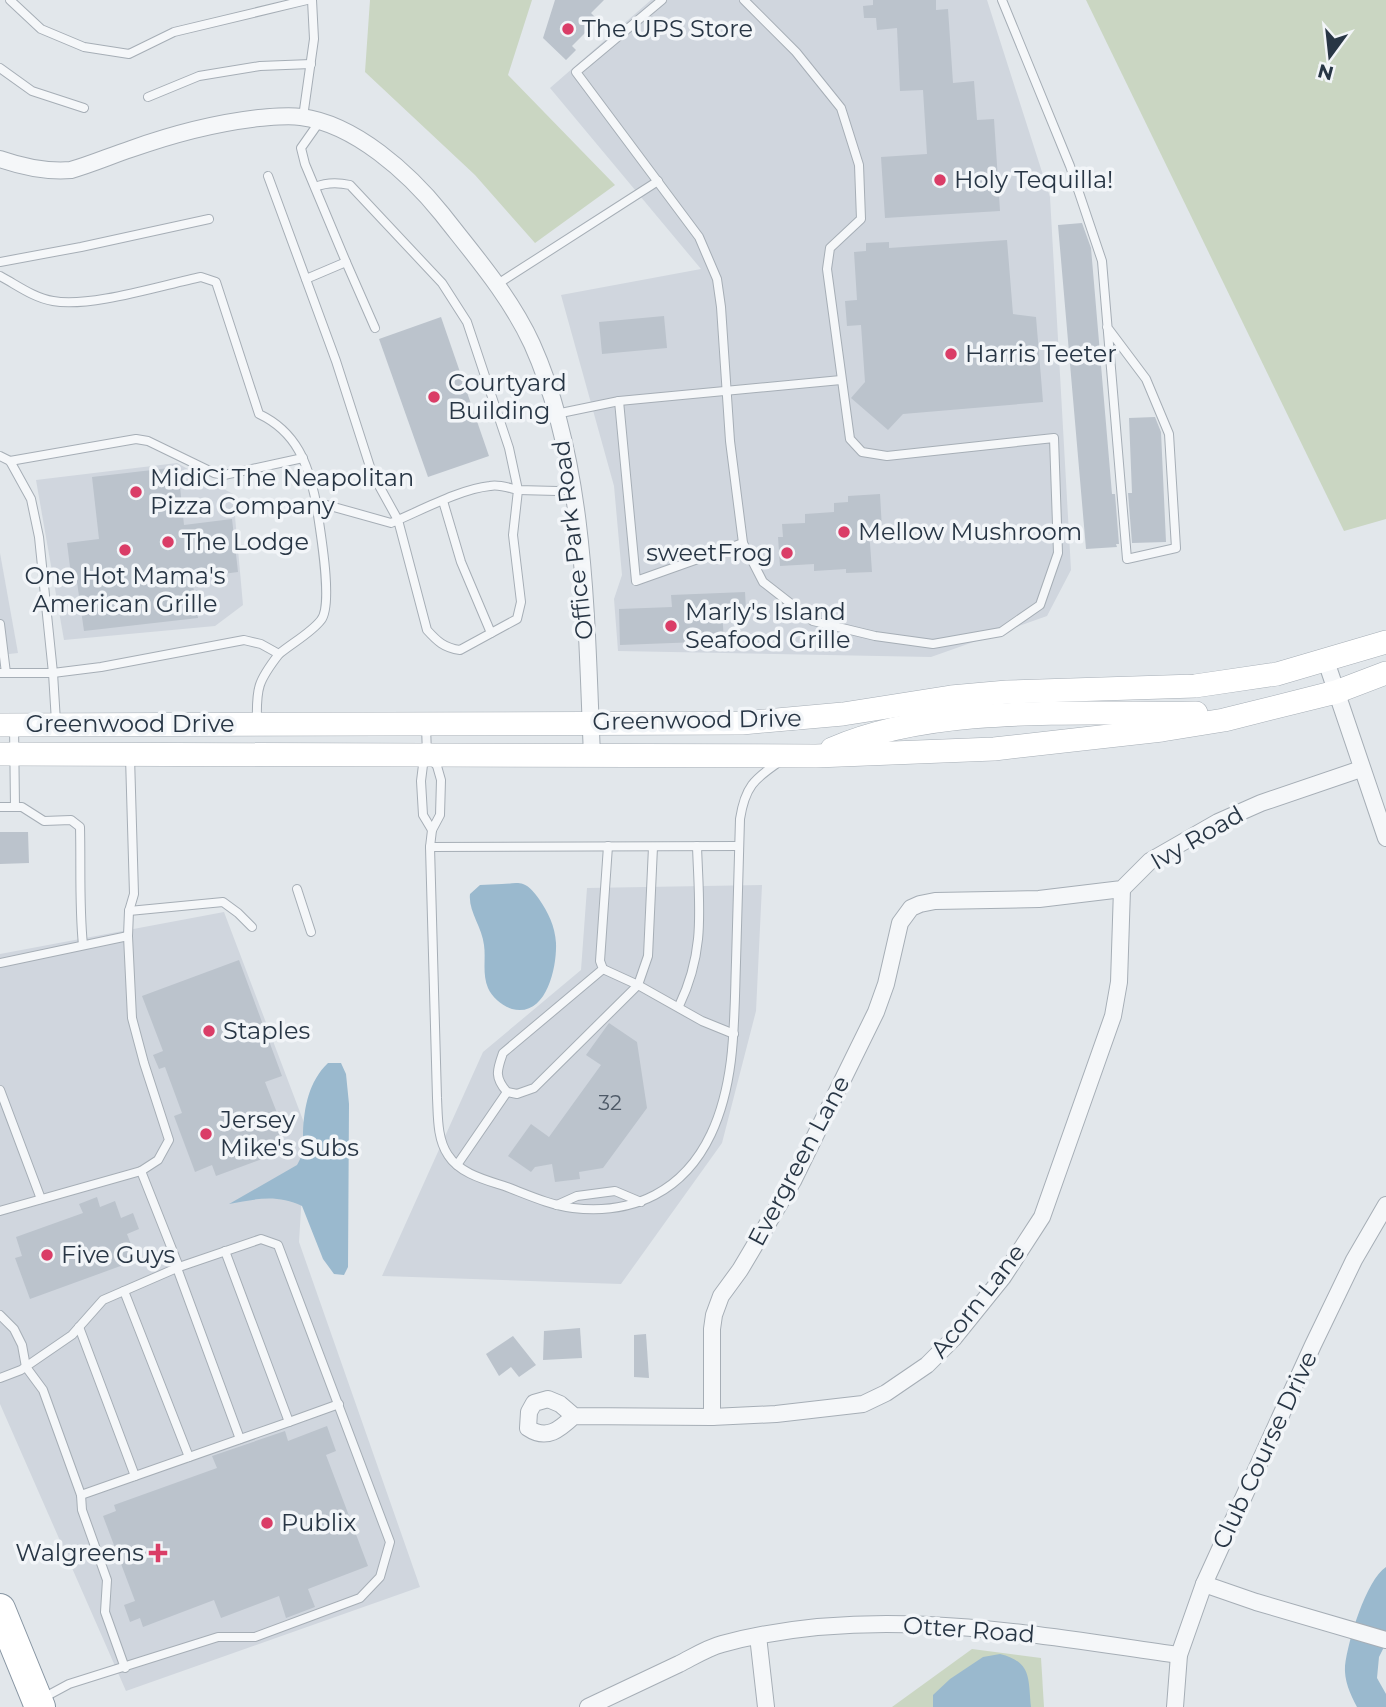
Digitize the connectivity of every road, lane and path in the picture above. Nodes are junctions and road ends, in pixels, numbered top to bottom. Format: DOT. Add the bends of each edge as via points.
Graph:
graph roads {
  1 [pos="10,0"];
  2 [pos="309,0"];
  3 [pos="662,0"];
  4 [pos="744,0"];
  5 [pos="1002,0"];
  6 [pos="311,64"];
  7 [pos="0,68"];
  8 [pos="148,97"];
  9 [pos="84,107"];
  10 [pos="303,117"];
  11 [pos="320,121"];
  12 [pos="0,159"];
  13 [pos="268,176"];
  14 [pos="658,181"];
  15 [pos="315,187"];
  16 [pos="209,219"];
  17 [pos="0,261"];
  18 [pos="346,262"];
  19 [pos="0,276"];
  20 [pos="306,279"];
  21 [pos="496,285"];
  22 [pos="1107,327"];
  23 [pos="375,328"];
  24 [pos="841,380"];
  25 [pos="726,390"];
  26 [pos="619,401"];
  27 [pos="556,414"];
  28 [pos="0,456"];
  29 [pos="303,458"];
  30 [pos="10,461"];
  31 [pos="572,489"];
  32 [pos="518,490"];
  33 [pos="443,501"];
  34 [pos="316,502"];
  35 [pos="398,520"];
  36 [pos="743,543"];
  37 [pos="0,624"];
  38 [pos="491,633"];
  39 [pos="1386,642"];
  40 [pos="279,654"];
  41 [pos="1326,661"];
  42 [pos="3,673"];
  43 [pos="53,673"];
  44 [pos="1386,673"];
  45 [pos="1336,692"];
  46 [pos="1273,706"];
  47 [pos="590,722"];
  48 [pos="426,723"];
  49 [pos="258,724"];
  50 [pos="7,725"];
  51 [pos="57,725"];
  52 [pos="7,754"];
  53 [pos="130,754"];
  54 [pos="427,755"];
  55 [pos="592,755"];
  56 [pos="788,756"];
  57 [pos="816,756"];
  58 [pos="1361,769"];
  59 [pos="0,807"];
  60 [pos="15,807"];
  61 [pos="432,830"];
  62 [pos="1386,838"];
  63 [pos="430,846"];
  64 [pos="608,846"];
  65 [pos="653,846"];
  66 [pos="697,846"];
  67 [pos="739,846"];
  68 [pos="296,889"];
  69 [pos="1122,889"];
  70 [pos="128,911"];
  71 [pos="251,927"];
  72 [pos="311,932"];
  73 [pos="128,936"];
  74 [pos="83,945"];
  75 [pos="0,963"];
  76 [pos="603,970"];
  77 [pos="638,985"];
  78 [pos="678,1006"];
  79 [pos="734,1034"];
  80 [pos="0,1090"];
  81 [pos="507,1092"];
  82 [pos="457,1165"];
  83 [pos="141,1171"];
  84 [pos="41,1199"];
  85 [pos="641,1202"];
  86 [pos="557,1205"];
  87 [pos="1386,1205"];
  88 [pos="0,1211"];
  89 [pos="225,1251"];
  90 [pos="178,1267"];
  91 [pos="124,1291"];
  92 [pos="0,1315"];
  93 [pos="79,1327"];
  94 [pos="26,1367"];
  95 [pos="0,1378"];
  96 [pos="340,1404"];
  97 [pos="574,1416"];
  98 [pos="712,1417"];
  99 [pos="289,1422"];
  100 [pos="240,1439"];
  101 [pos="189,1457"];
  102 [pos="135,1476"];
  103 [pos="81,1495"];
  104 [pos="1204,1584"];
  105 [pos="0,1609"];
  106 [pos="758,1636"];
  107 [pos="1386,1640"];
  108 [pos="1179,1655"];
  109 [pos="125,1668"];
  110 [pos="35,1705"];
  111 [pos="588,1707"];
  112 [pos="766,1707"];
  113 [pos="1175,1707"];
  1 -- 2 [label="lane" via="41,29 83,47 129,54 174,32"];
  2 -- 6 [label="lane" via="314,39"];
  3 -- 14 [label="lane" via="576,72"];
  4 -- 24 [label="lane" via="833,95 859,165 861,219 831,248 827,269"];
  5 -- 22 [label="lane" via="1070,166 1102,261"];
  6 -- 8 [label="lane" via="200,76"];
  6 -- 10 [label="lane"];
  7 -- 9 [label="lane" via="32,91"];
  10 -- 11 [label="street, Office Park Road"];
  10 -- 12 [label="street, Office Park Road" via="194,128 71,170 38,169"];
  11 -- 15 [label="lane" via="301,148"];
  11 -- 21 [label="street, Office Park Road" via="366,144 405,173"];
  13 -- 20 [label="lane"];
  14 -- 21 [label="lane"];
  14 -- 25 [label="lane" via="699,237 717,279"];
  15 -- 18 [label="lane"];
  15 -- 32 [label="lane" via="339,182 350,185 442,283 467,322 509,448"];
  16 -- 17 [label="lane"];
  18 -- 20 [label="lane"];
  18 -- 23 [label="lane"];
  19 -- 29 [label="lane" via="51,301 76,304 201,277 216,282 259,414 272,420"];
  20 -- 35 [label="lane" via="372,472"];
  21 -- 27 [label="street, Office Park Road" via="531,342"];
  22 -- 22 [label="lane" via="1124,518 1127,559 1175,548 1170,434 1146,379"];
  24 -- 25 [label="lane"];
  24 -- 36 [label="lane" via="850,439 862,452 887,456 1054,438 1058,553 1040,605 1001,632 933,644 875,636 813,621 764,582"];
  25 -- 26 [label="lane"];
  25 -- 36 [label="lane"];
  26 -- 27 [label="lane"];
  26 -- 36 [label="lane" via="636,581"];
  27 -- 31 [label="street, Office Park Road"];
  28 -- 30 [label="lane"];
  29 -- 30 [label="lane" via="224,475 136,439"];
  29 -- 34 [label="lane"];
  30 -- 43 [label="lane" via="30,499 39,537"];
  31 -- 32 [label="lane"];
  31 -- 47 [label="street, Office Park Road" via="584,588"];
  32 -- 33 [label="lane" via="494,485"];
  32 -- 38 [label="lane" via="513,535 521,602 517,619"];
  33 -- 35 [label="lane"];
  33 -- 38 [label="lane" via="461,562"];
  34 -- 35 [label="lane" via="391,523"];
  34 -- 40 [label="lane" via="327,608 321,620"];
  35 -- 38 [label="lane" via="427,630 449,649 460,650"];
  37 -- 42 [label="lane"];
  39 -- 41 [label="street, Greenwood Drive"];
  40 -- 43 [label="lane" via="244,640"];
  40 -- 49 [label="lane" via="259,683"];
  41 -- 45 [label="street"];
  41 -- 47 [label="street, Greenwood Drive" via="1277,674 1195,686 985,694 742,723"];
  42 -- 43 [label="lane"];
  43 -- 51 [label="lane"];
  44 -- 45 [label="street, Greenwood Drive"];
  45 -- 46 [label="street, Greenwood Drive"];
  45 -- 58 [label="street"];
  46 -- 57 [label="street, Greenwood Drive" via="1224,720 1020,747"];
  46 -- 57 [label="street, Greenwood Drive" via="1202,713 957,719 885,731"];
  47 -- 48 [label="street, Greenwood Drive"];
  47 -- 55 [label="street, Office Park Road"];
  48 -- 49 [label="street, Greenwood Drive"];
  48 -- 54 [label="lane"];
  49 -- 51 [label="street, Greenwood Drive"];
  50 -- 51 [label="street, Greenwood Drive"];
  50 -- 52 [label="lane"];
  52 -- 53 [label="street, Greenwood Drive"];
  52 -- 60 [label="lane"];
  53 -- 54 [label="street, Greenwood Drive"];
  53 -- 70 [label="lane" via="134,894"];
  54 -- 55 [label="street, Greenwood Drive"];
  54 -- 61 [label="lane" via="422,804"];
  54 -- 61 [label="lane" via="441,780 440,816"];
  55 -- 56 [label="street, Greenwood Drive"];
  56 -- 57 [label="street, Greenwood Drive"];
  56 -- 67 [label="lane" via="750,785 743,800"];
  58 -- 62 [label="street"];
  58 -- 69 [label="street, Ivy Road" via="1217,822 1150,861"];
  59 -- 60 [label="lane"];
  60 -- 74 [label="lane" via="44,821 71,820 80,827"];
  61 -- 63 [label="lane"];
  63 -- 64 [label="lane"];
  63 -- 82 [label="lane" via="440,1136"];
  64 -- 65 [label="lane"];
  64 -- 76 [label="lane"];
  65 -- 66 [label="lane"];
  65 -- 77 [label="lane" via="649,956"];
  66 -- 67 [label="lane"];
  66 -- 78 [label="lane" via="698,948 691,981"];
  67 -- 79 [label="lane"];
  68 -- 72 [label="lane"];
  69 -- 98 [label="street, Acorn Lane" via="1119,982 1113,1016 1042,1217 1003,1277 927,1365 872,1400 776,1414"];
  69 -- 98 [label="street, Evergreen Lane" via="1039,900 935,901 911,908 900,923 876,1013 793,1181 721,1296 712,1329"];
  70 -- 71 [label="lane" via="223,902"];
  70 -- 73 [label="lane"];
  73 -- 74 [label="lane"];
  73 -- 83 [label="lane" via="132,1018 169,1140 158,1160"];
  74 -- 75 [label="lane"];
  76 -- 77 [label="lane"];
  76 -- 81 [label="lane" via="503,1052 497,1068 499,1083"];
  77 -- 78 [label="lane"];
  77 -- 81 [label="lane" via="534,1088"];
  78 -- 79 [label="lane"];
  79 -- 85 [label="lane" via="726,1094 712,1134 692,1166 664,1192"];
  80 -- 84 [label="lane"];
  81 -- 82 [label="lane"];
  82 -- 86 [label="lane" via="472,1175"];
  83 -- 84 [label="lane"];
  83 -- 90 [label="lane"];
  84 -- 88 [label="lane"];
  85 -- 86 [label="lane" via="603,1209"];
  85 -- 86 [label="lane" via="615,1191 577,1196"];
  87 -- 104 [label="street, Club Course Drive" via="1319,1332"];
  89 -- 90 [label="lane"];
  89 -- 96 [label="lane" via="261,1239 278,1245"];
  89 -- 99 [label="lane"];
  90 -- 91 [label="lane"];
  90 -- 100 [label="lane"];
  91 -- 93 [label="lane" via="103,1300"];
  91 -- 101 [label="lane"];
  92 -- 94 [label="lane" via="18,1337"];
  93 -- 94 [label="lane"];
  93 -- 102 [label="lane"];
  94 -- 95 [label="lane"];
  94 -- 103 [label="lane" via="43,1390"];
  96 -- 99 [label="lane"];
  96 -- 109 [label="lane" via="390,1542 380,1577 360,1598 267,1633 218,1637"];
  97 -- 98 [label="street, Acorn Lane"];
  99 -- 100 [label="lane"];
  100 -- 101 [label="lane"];
  101 -- 102 [label="lane"];
  102 -- 103 [label="lane"];
  103 -- 109 [label="lane" via="107,1580 105,1612"];
  104 -- 107 [label="street"];
  104 -- 108 [label="street, Club Course Drive"];
  105 -- 110 [label="highway"];
  106 -- 108 [label="street, Otter Road" via="842,1625 941,1625"];
  106 -- 111 [label="street, Otter Road" via="719,1644"];
  106 -- 112 [label="street"];
  108 -- 113 [label="street, Club Course Drive"];
  109 -- 110 [label="lane" via="69,1684"];
}
